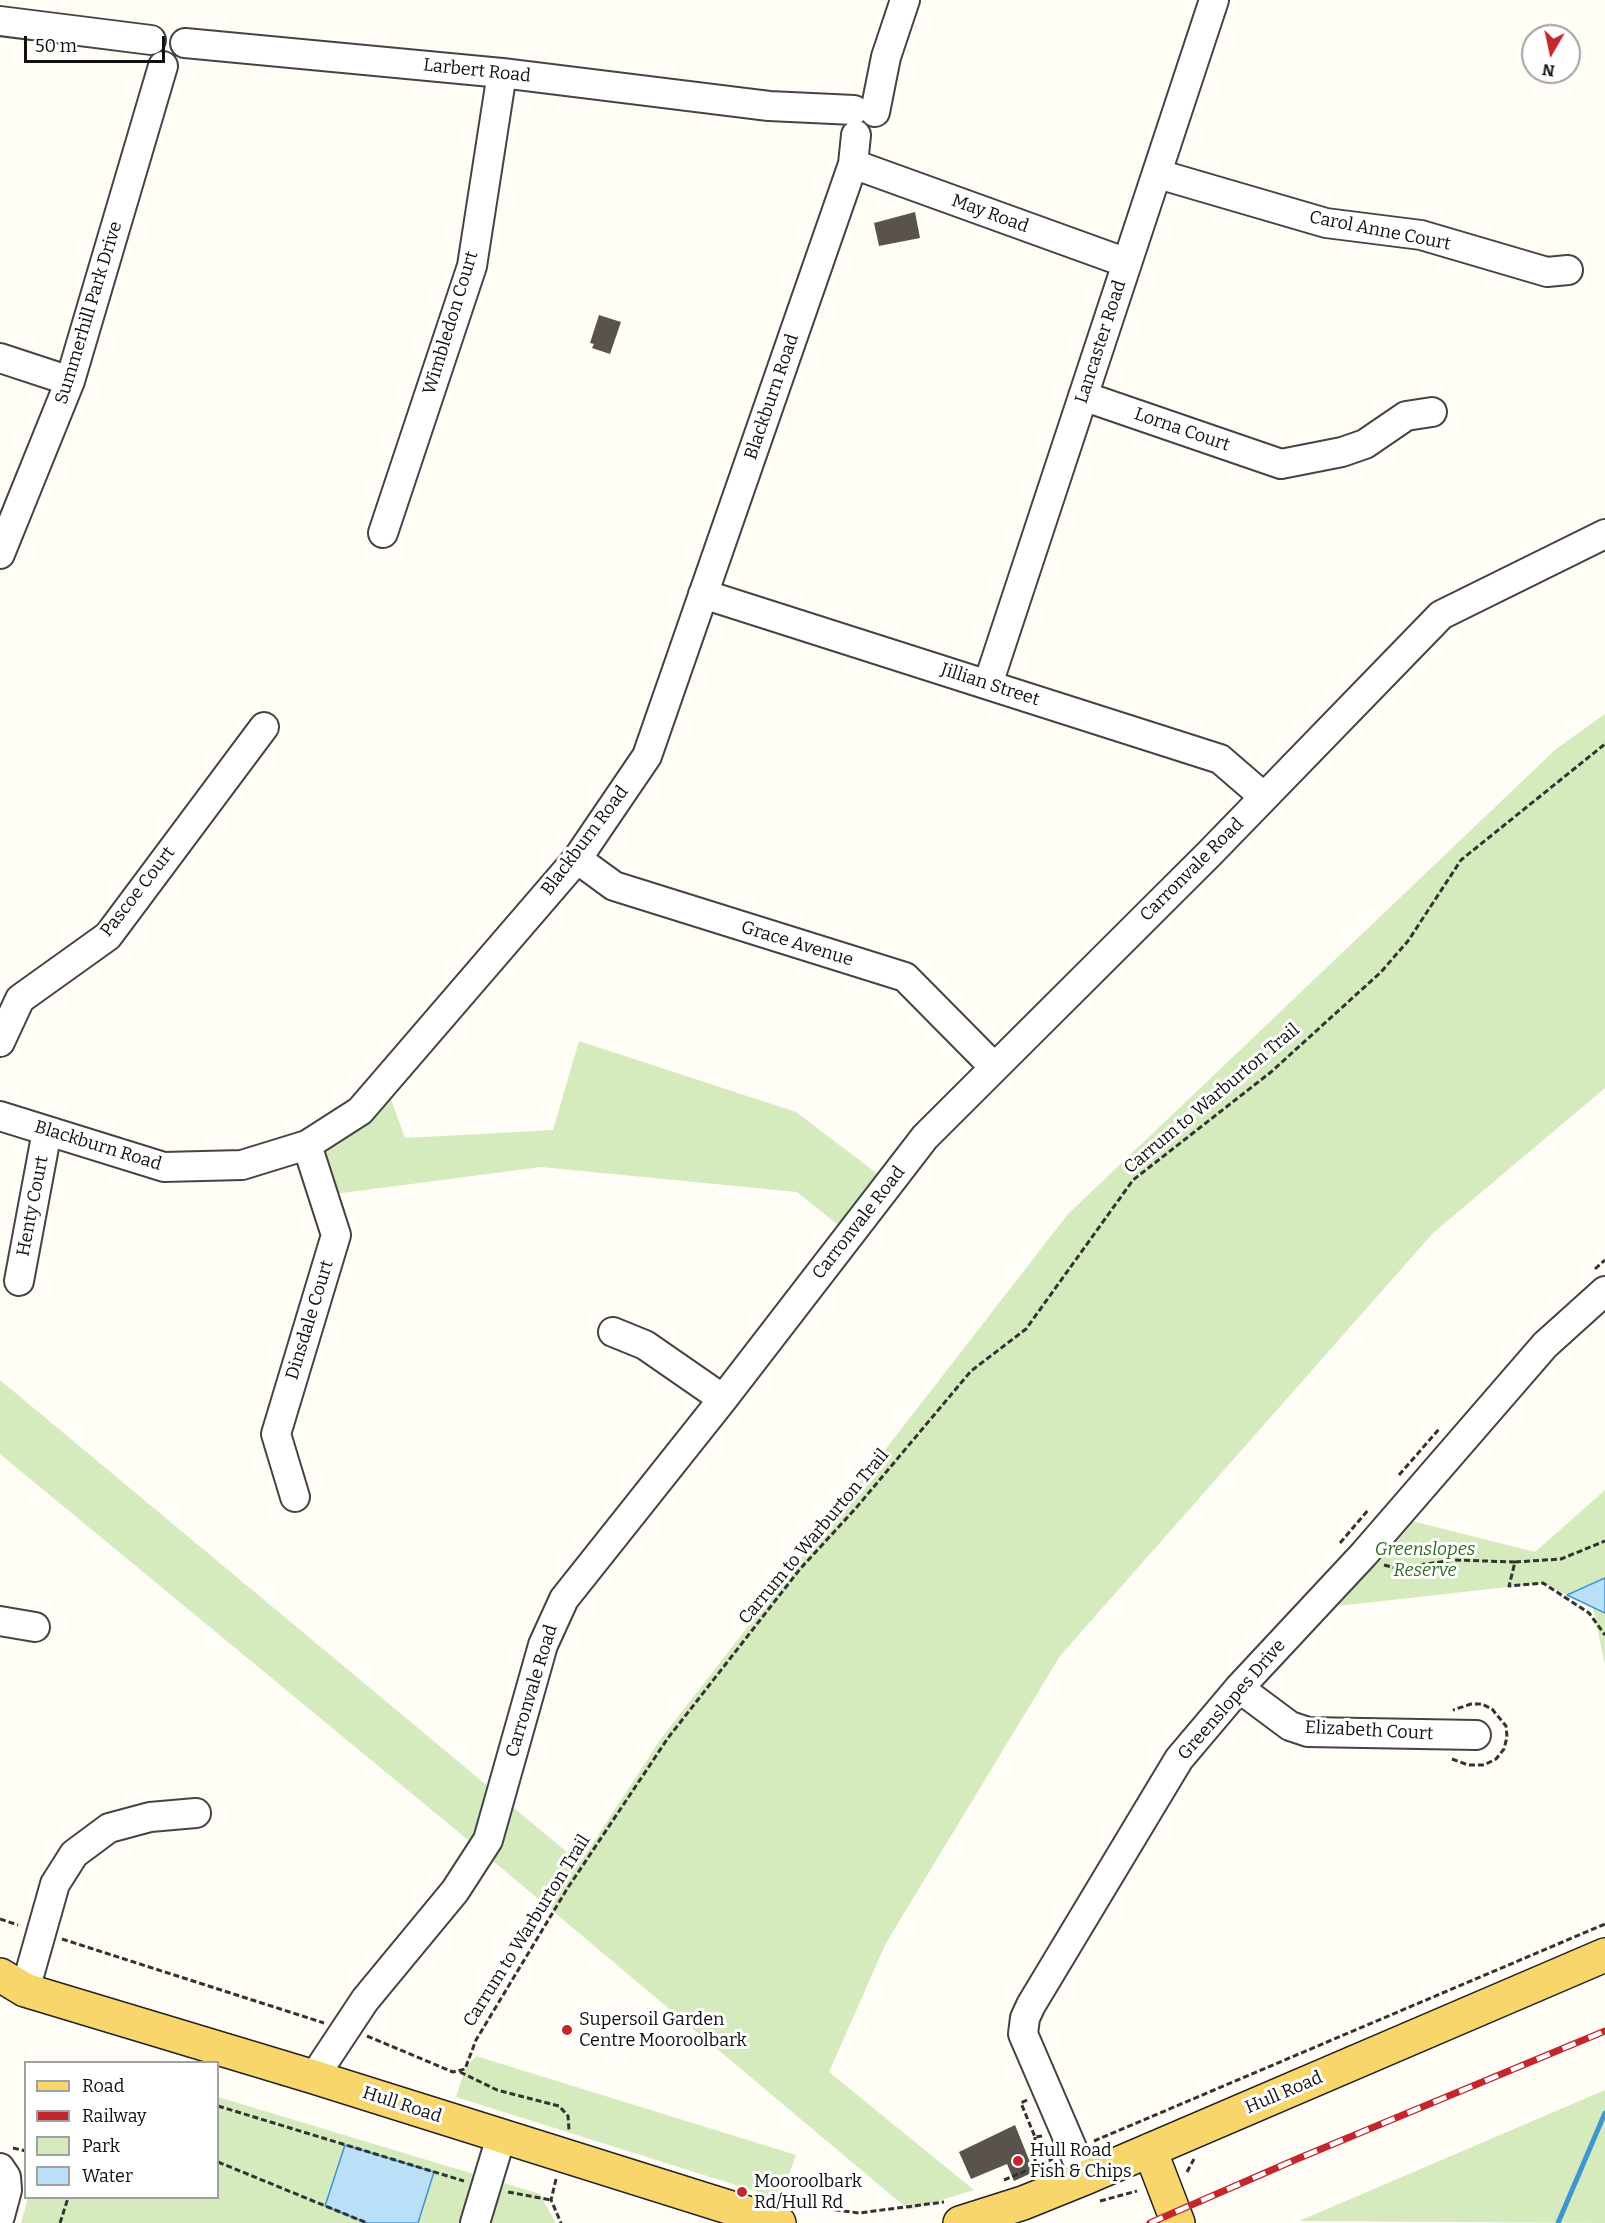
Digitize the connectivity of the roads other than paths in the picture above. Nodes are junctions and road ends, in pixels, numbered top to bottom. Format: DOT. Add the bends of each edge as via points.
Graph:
graph roads {
  1 [pos="905,0"];
  2 [pos="1214,0"];
  3 [pos="0,21"];
  4 [pos="152,40"];
  5 [pos="185,43"];
  6 [pos="163,66"];
  7 [pos="502,73"];
  8 [pos="862,122"];
  9 [pos="854,164"];
  10 [pos="1158,174"];
  11 [pos="1126,263"];
  12 [pos="1568,270"];
  13 [pos="0,358"];
  14 [pos="70,381"];
  15 [pos="1083,396"];
  16 [pos="1432,412"];
  17 [pos="382,533"];
  18 [pos="1605,534"];
  19 [pos="0,554"];
  20 [pos="703,594"];
  21 [pos="988,684"];
  22 [pos="264,727"];
  23 [pos="1264,797"];
  24 [pos="577,859"];
  25 [pos="0,1042"];
  26 [pos="993,1066"];
  27 [pos="0,1116"];
  28 [pos="47,1131"];
  29 [pos="307,1145"];
  30 [pos="19,1281"];
  31 [pos="1605,1291"];
  32 [pos="613,1332"];
  33 [pos="723,1399"];
  34 [pos="295,1497"];
  35 [pos="0,1621"];
  36 [pos="35,1627"];
  37 [pos="1239,1688"];
  38 [pos="1476,1735"];
  39 [pos="196,1813"];
  40 [pos="1605,1955"];
  41 [pos="8,1986"];
  42 [pos="314,2077"];
  43 [pos="501,2137"];
  44 [pos="1150,2151"];
  45 [pos="0,2168"];
  46 [pos="1089,2190"];
  47 [pos="955,2212"];
  48 [pos="786,2213"];
  49 [pos="0,2216"];
  50 [pos="475,2223"];
  51 [pos="1178,2223"];
  1 -- 8 [label="street, Blackburn Road"];
  2 -- 10 [label="street, Lancaster Road"];
  3 -- 4 [label="street"];
  4 -- 5 [label="street" via="169,31"];
  4 -- 6 [label="street" via="151,56"];
  5 -- 6 [label="street" via="181,61"];
  5 -- 7 [label="street, Larbert Road"];
  6 -- 14 [label="street, Summerhill Park Drive"];
  7 -- 8 [label="street, Larbert Road" via="769,106"];
  7 -- 17 [label="street, Wimbledon Court" via="472,266"];
  8 -- 9 [label="street, Blackburn Road"];
  9 -- 11 [label="street, May Road"];
  9 -- 20 [label="street, Blackburn Road"];
  10 -- 11 [label="street, Lancaster Road"];
  10 -- 12 [label="street, Carol Anne Court" via="1326,223 1421,235 1547,272"];
  11 -- 15 [label="street, Lancaster Road"];
  13 -- 14 [label="street"];
  14 -- 19 [label="street, Summerhill Park Drive"];
  15 -- 16 [label="street, Lorna Court" via="1281,464 1342,452 1365,444 1406,416"];
  15 -- 21 [label="street, Lancaster Road"];
  18 -- 23 [label="street, Carronvale Road" via="1441,615"];
  20 -- 21 [label="street, Jillian Street"];
  20 -- 24 [label="street, Blackburn Road" via="647,756"];
  21 -- 23 [label="street, Jillian Street" via="1220,759"];
  22 -- 25 [label="street, Pascoe Court" via="108,936 20,999"];
  23 -- 26 [label="street, Carronvale Road"];
  24 -- 26 [label="street, Grace Avenue" via="614,886 905,977"];
  24 -- 29 [label="street, Blackburn Road" via="360,1111"];
  26 -- 33 [label="street, Carronvale Road" via="925,1137"];
  27 -- 28 [label="street, Blackburn Road"];
  28 -- 29 [label="street, Blackburn Road" via="164,1167 242,1165"];
  28 -- 30 [label="street, Henty Court"];
  29 -- 34 [label="street, Dinsdale Court" via="336,1235 276,1434"];
  31 -- 37 [label="street, Greenslopes Drive" via="1545,1345 1364,1554"];
  32 -- 33 [label="street" via="645,1345"];
  33 -- 42 [label="street, Carronvale Road" via="564,1599 543,1645 488,1840 455,1891 365,2000"];
  35 -- 36 [label="street"];
  37 -- 38 [label="street, Elizabeth Court" via="1290,1726 1308,1732"];
  37 -- 46 [label="street, Greenslopes Drive" via="1179,1759 1025,2018 1023,2034"];
  39 -- 41 [label="street" via="150,1817 109,1828 74,1854 56,1884 42,1932"];
  40 -- 44 [label="main road, Hull Road"];
  41 -- 42 [label="main road, Hull Road"];
  42 -- 43 [label="main road, Hull Road"];
  43 -- 48 [label="main road, Hull Road"];
  43 -- 50 [label="street"];
  44 -- 46 [label="main road, Hull Road"];
  44 -- 51 [label="main road"];
  45 -- 49 [label="street" via="7,2190"];
  46 -- 47 [label="main road, Hull Road"];
}
